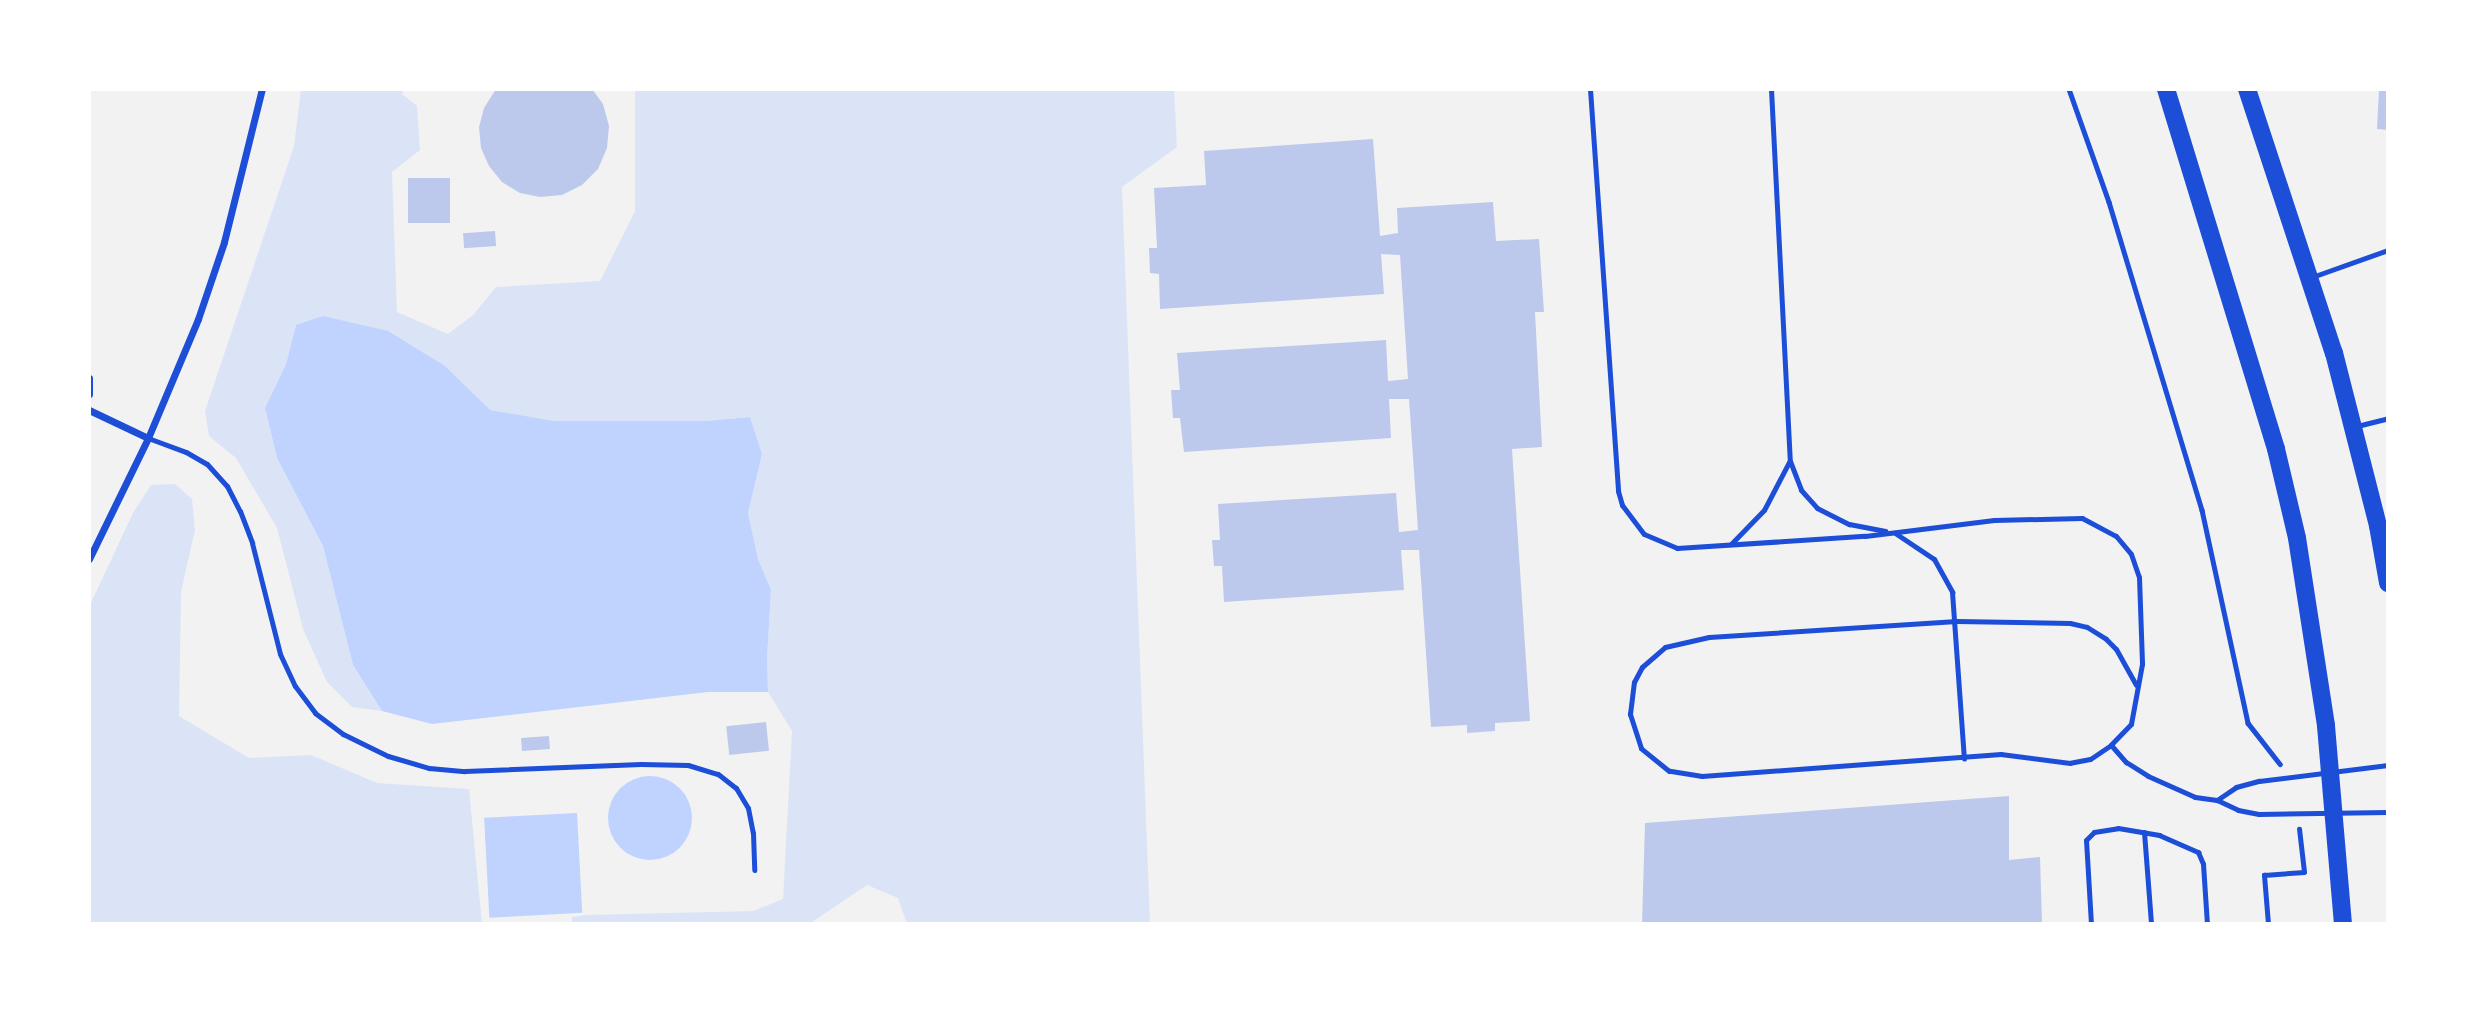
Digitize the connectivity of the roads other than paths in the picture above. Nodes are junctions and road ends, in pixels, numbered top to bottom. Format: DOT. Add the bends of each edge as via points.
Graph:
graph roads {
  1 [pos="262,89"];
  2 [pos="1590,89"];
  3 [pos="1771,89"];
  4 [pos="2166,89"];
  5 [pos="2247,89"];
  6 [pos="2388,250"];
  7 [pos="2309,278"];
  8 [pos="89,378"];
  9 [pos="89,394"];
  10 [pos="89,410"];
  11 [pos="2388,418"];
  12 [pos="2354,427"];
  13 [pos="148,438"];
  14 [pos="1790,461"];
  15 [pos="1894,533"];
  16 [pos="1731,544"];
  17 [pos="89,559"];
  18 [pos="2388,583"];
  19 [pos="1956,621"];
  20 [pos="2136,685"];
  21 [pos="2111,745"];
  22 [pos="1964,759"];
  23 [pos="2388,765"];
  24 [pos="2331,773"];
  25 [pos="2217,800"];
  26 [pos="2388,812"];
  27 [pos="2335,814"];
  28 [pos="2144,832"];
  29 [pos="754,870"];
  30 [pos="2091,924"];
  31 [pos="2151,924"];
  32 [pos="2207,924"];
  33 [pos="2343,924"];
  1 -- 13 [label="street" via="224,242 198,319"];
  2 -- 16 [label="lane" via="1622,505 1635,525 1654,540 1677,548"];
  3 -- 14 [label="lane"];
  4 -- 24 [label="main road" via="2276,449 2314,631"];
  5 -- 7 [label="main road"];
  6 -- 7 [label="lane"];
  7 -- 12 [label="main road"];
  8 -- 9 [label="street"];
  10 -- 13 [label="street"];
  11 -- 12 [label="lane"];
  12 -- 18 [label="main road"];
  13 -- 17 [label="street"];
  13 -- 29 [label="lane" via="207,464 227,486 252,543 280,654 295,687 315,713 343,734 388,756 429,768 465,771 641,764 688,765 718,774 736,788 748,808"];
  14 -- 15 [label="lane" via="1801,490 1827,515"];
  14 -- 16 [label="lane" via="1764,510"];
  15 -- 16 [label="lane"];
  15 -- 19 [label="lane" via="1934,559 1952,592"];
  15 -- 20 [label="lane" via="1994,520 2082,518 2106,528 2131,554 2140,577 2142,664"];
  19 -- 20 [label="lane" via="2087,627 2116,649"];
  19 -- 22 [label="lane"];
  19 -- 22 [label="lane" via="1684,640 1665,647 1642,667 1634,682 1630,715 1642,748 1669,771 1685,775"];
  20 -- 21 [label="lane" via="2131,724"];
  21 -- 22 [label="lane" via="2090,759 2070,763 2001,754"];
  21 -- 25 [label="lane" via="2148,776 2195,797"];
  23 -- 24 [label="lane"];
  24 -- 25 [label="lane" via="2236,787"];
  24 -- 27 [label="main road"];
  25 -- 27 [label="lane" via="2249,812"];
  26 -- 27 [label="lane"];
  27 -- 33 [label="main road"];
  28 -- 30 [label="lane" via="2118,828 2094,832 2086,840"];
  28 -- 31 [label="lane"];
  28 -- 32 [label="lane" via="2198,852"];
}
